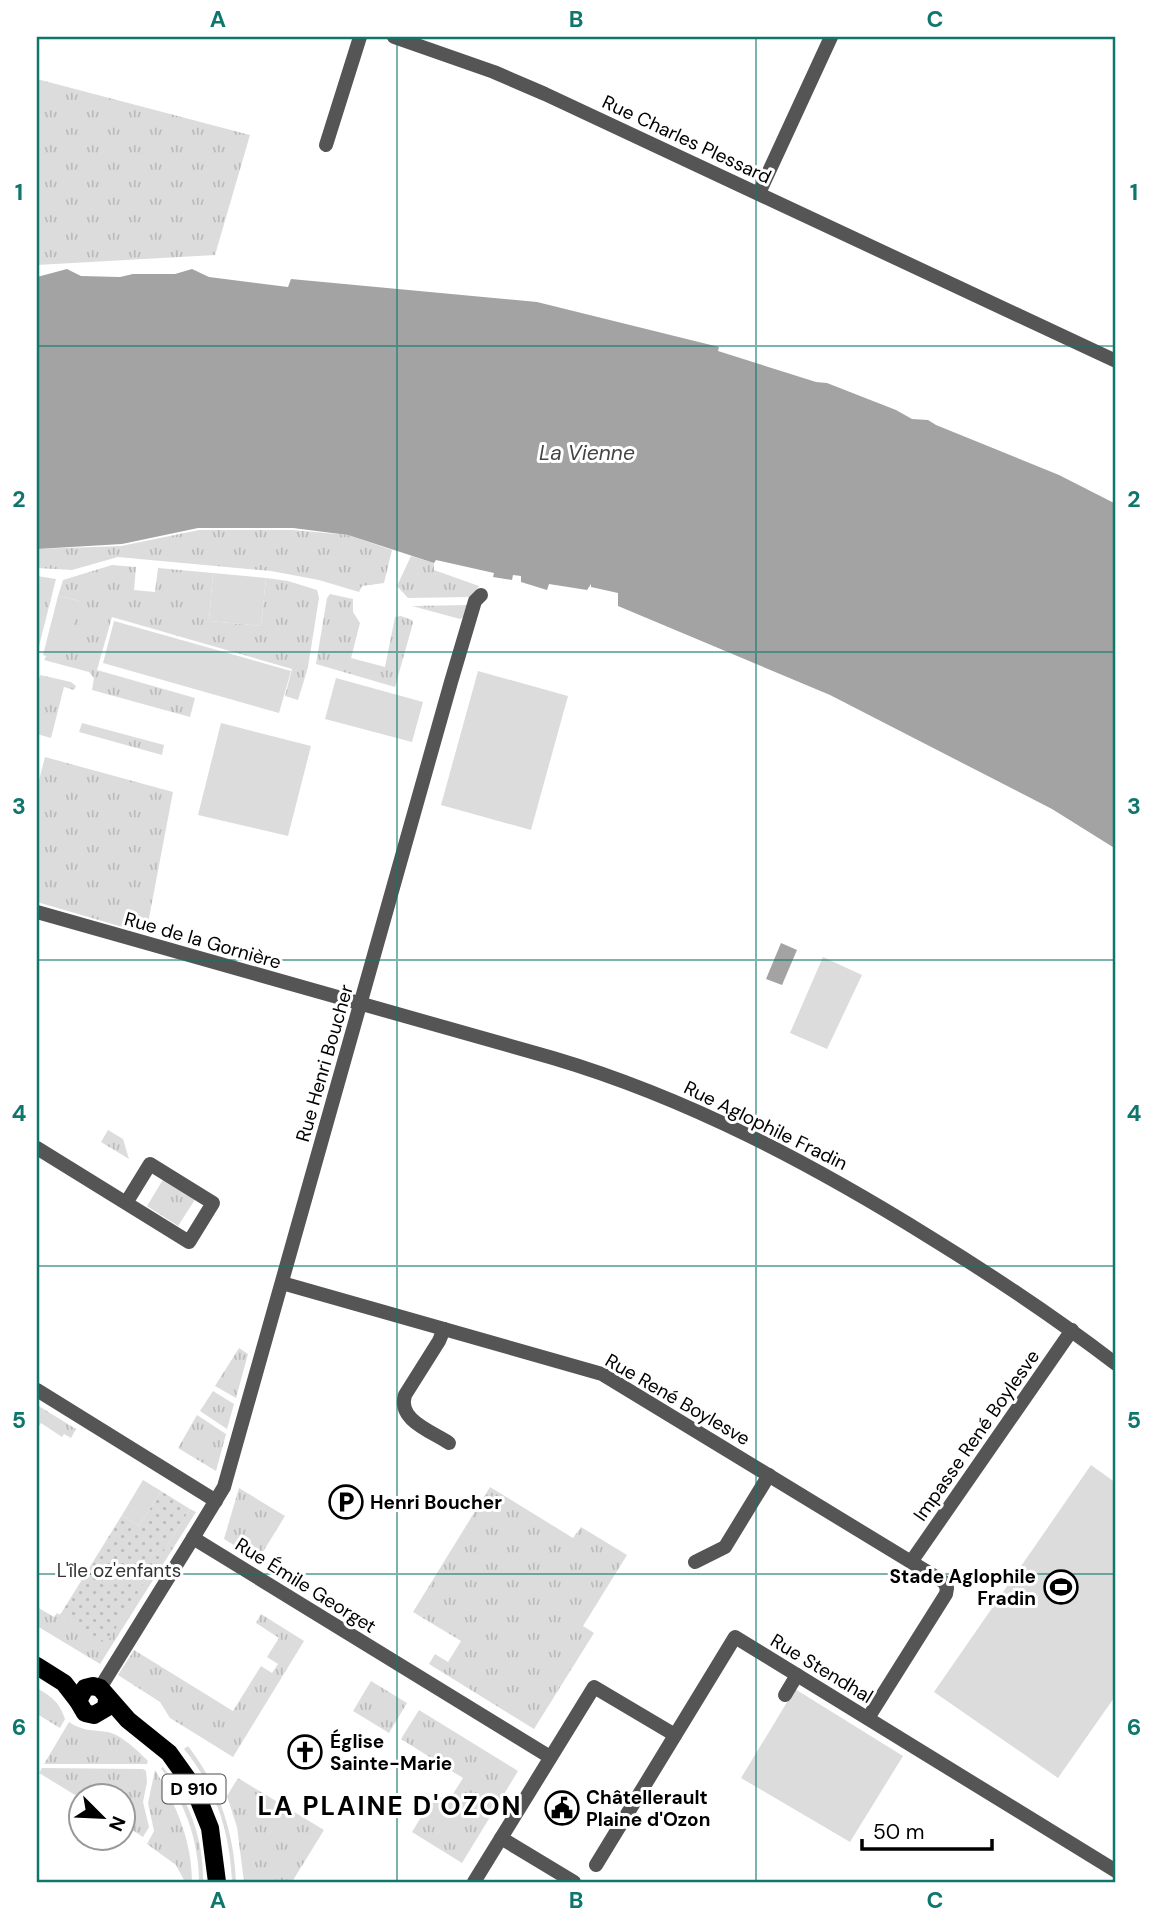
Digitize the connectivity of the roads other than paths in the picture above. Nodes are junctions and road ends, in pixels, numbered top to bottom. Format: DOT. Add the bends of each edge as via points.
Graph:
graph roads {
  1 [pos="360,37"];
  2 [pos="394,37"];
  3 [pos="831,37"];
  4 [pos="326,145"];
  5 [pos="758,193"];
  6 [pos="1116,361"];
  7 [pos="481,595"];
  8 [pos="37,912"];
  9 [pos="360,1005"];
  10 [pos="37,1148"];
  11 [pos="126,1203"];
  12 [pos="282,1283"];
  13 [pos="444,1329"];
  14 [pos="1072,1330"];
  15 [pos="1116,1364"];
  16 [pos="37,1390"];
  17 [pos="449,1443"];
  18 [pos="769,1475"];
  19 [pos="216,1501"];
  20 [pos="194,1538"];
  21 [pos="695,1562"];
  22 [pos="911,1562"];
  23 [pos="37,1666"];
  24 [pos="797,1675"];
  25 [pos="785,1695"];
  26 [pos="95,1698"];
  27 [pos="868,1718"];
  28 [pos="675,1735"];
  29 [pos="550,1757"];
  30 [pos="501,1838"];
  31 [pos="596,1865"];
  32 [pos="1116,1871"];
  33 [pos="217,1882"];
  34 [pos="474,1882"];
  35 [pos="574,1882"];
  1 -- 4 [label="street"];
  2 -- 5 [label="street, Rue Charles Plessard" via="532,88"];
  3 -- 5 [label="street"];
  5 -- 6 [label="street, Rue Charles Plessard"];
  7 -- 9 [label="street, Rue Henri Boucher" via="475,600"];
  8 -- 9 [label="street, Rue de la Gornière"];
  9 -- 12 [label="street, Rue Henri Boucher"];
  9 -- 14 [label="street, Rue Aglophile Fradin" via="593,1070 749,1135 851,1189"];
  10 -- 11 [label="street"];
  11 -- 11 [label="street" via="189,1242 213,1203 150,1164"];
  12 -- 13 [label="street, Rue René Boylesve"];
  12 -- 19 [label="street, Rue Henri Boucher" via="224,1487"];
  13 -- 17 [label="street" via="402,1404 412,1420"];
  13 -- 18 [label="street, Rue René Boylesve" via="602,1374"];
  14 -- 15 [label="street, Rue Aglophile Fradin"];
  14 -- 22 [label="street, Impasse René Boylesve"];
  16 -- 19 [label="street"];
  18 -- 21 [label="street" via="724,1547"];
  18 -- 22 [label="street, Rue René Boylesve"];
  19 -- 20 [label="street, Rue Henri Boucher"];
  20 -- 26 [label="street"];
  20 -- 29 [label="street, Rue Émile Georget"];
  22 -- 27 [label="street, Rue René Boylesve" via="944,1582 946,1594"];
  23 -- 26 [label="main road"];
  24 -- 25 [label="street"];
  24 -- 27 [label="street, Rue Stendhal"];
  24 -- 28 [label="street, Rue Stendhal" via="735,1637"];
  26 -- 33 [label="main road, D 910" via="169,1753 194,1788 210,1828"];
  27 -- 32 [label="street, Rue Stendhal"];
  28 -- 29 [label="street" via="594,1686"];
  28 -- 31 [label="street, Rue Stendhal"];
  29 -- 30 [label="street"];
  30 -- 34 [label="street"];
  30 -- 35 [label="street"];
}
